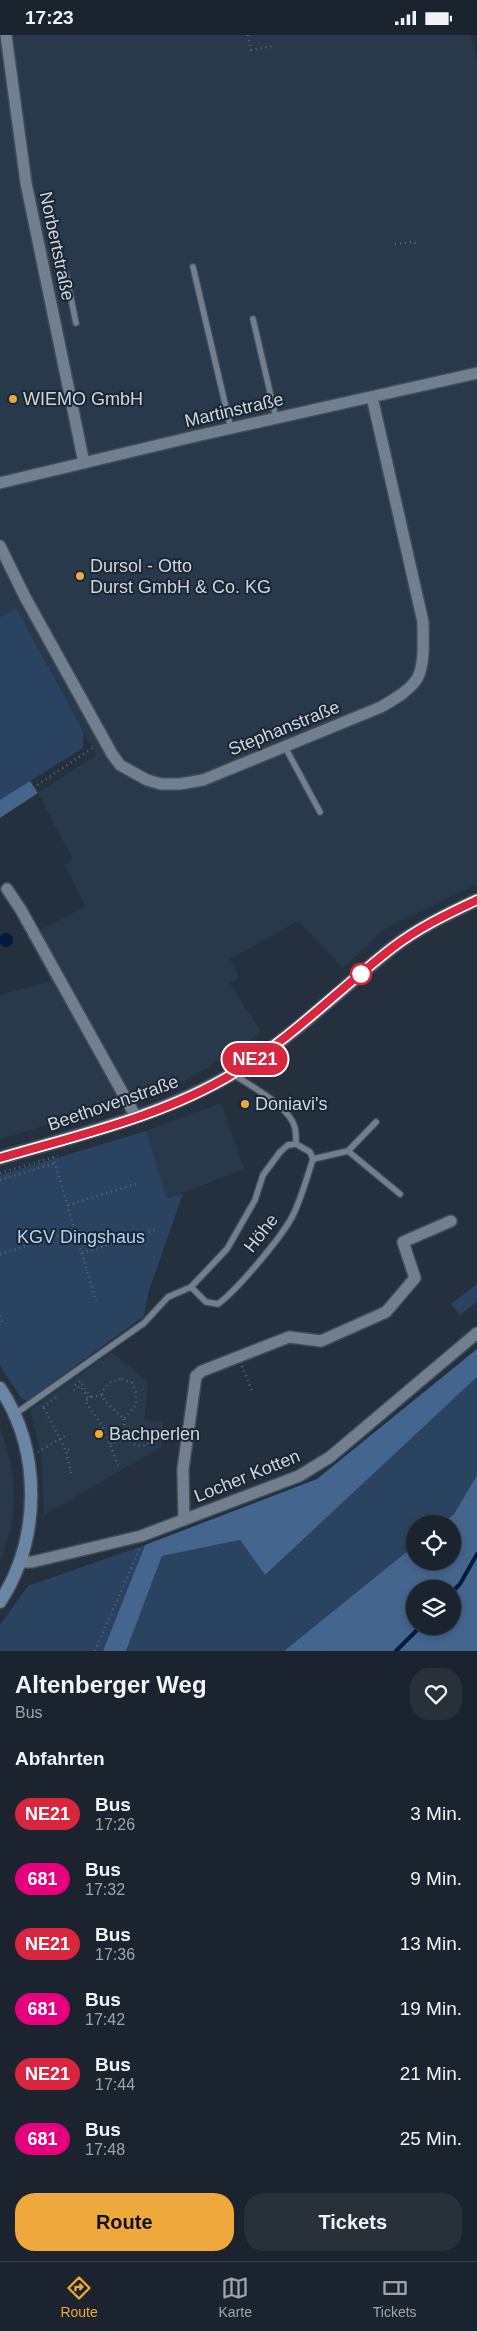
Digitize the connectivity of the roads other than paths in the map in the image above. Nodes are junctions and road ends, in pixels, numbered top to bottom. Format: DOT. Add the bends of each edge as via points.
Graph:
graph roads {
  1 [pos="6,35"];
  2 [pos="193,267"];
  3 [pos="66,274"];
  4 [pos="253,319"];
  5 [pos="76,323"];
  6 [pos="477,373"];
  7 [pos="372,397"];
  8 [pos="276,418"];
  9 [pos="231,429"];
  10 [pos="84,463"];
  11 [pos="0,483"];
  12 [pos="0,547"];
  13 [pos="285,747"];
  14 [pos="320,812"];
  15 [pos="4,889"];
  16 [pos="477,900"];
  17 [pos="233,1074"];
  18 [pos="136,1117"];
  19 [pos="376,1122"];
  20 [pos="296,1144"];
  21 [pos="348,1151"];
  22 [pos="0,1158"];
  23 [pos="313,1159"];
  24 [pos="400,1194"];
  25 [pos="451,1221"];
  26 [pos="192,1287"];
  27 [pos="477,1333"];
  28 [pos="0,1388"];
  29 [pos="15,1413"];
  30 [pos="184,1520"];
  31 [pos="19,1562"];
  32 [pos="0,1602"];
  1 -- 10 [label="street, Norbertstraße" via="26,183"];
  2 -- 9 [label="lane"];
  3 -- 5 [label="lane"];
  4 -- 8 [label="lane"];
  6 -- 7 [label="street, Martinstraße"];
  7 -- 8 [label="street, Martinstraße"];
  7 -- 13 [label="street, Stephanstraße" via="423,622 418,677 381,707"];
  8 -- 9 [label="street, Martinstraße"];
  9 -- 10 [label="street, Martinstraße"];
  10 -- 11 [label="street, Martinstraße"];
  12 -- 13 [label="street, Stephanstraße" via="120,765 140,777 162,784 180,785 203,780"];
  13 -- 14 [label="lane"];
  15 -- 18 [label="street" via="22,910"];
  16 -- 17 [label="main road, Beethovenstraße" via="434,920 393,947 314,1015"];
  17 -- 18 [label="main road, Beethovenstraße"];
  17 -- 20 [label="lane" via="274,1101 284,1112 295,1128"];
  18 -- 22 [label="main road, Beethovenstraße"];
  19 -- 21 [label="lane"];
  20 -- 23 [label="lane" via="310,1152"];
  20 -- 26 [label="lane, Höhe" via="288,1145 280,1152 263,1175 254,1200 227,1249"];
  21 -- 23 [label="lane"];
  21 -- 24 [label="lane"];
  23 -- 26 [label="lane, Höhe" via="293,1216 222,1301 210,1304"];
  25 -- 30 [label="street" via="403,1242 415,1278 386,1312 321,1341 289,1337 196,1376 183,1469"];
  26 -- 29 [label="lane, Höhe" via="168,1297 144,1323"];
  27 -- 30 [label="street, Locher Kotten" via="330,1457 299,1476"];
  28 -- 29 [label="main road"];
  29 -- 31 [label="main road" via="28,1459 30,1506"];
  30 -- 31 [label="street, Locher Kotten" via="141,1536 32,1562"];
  31 -- 32 [label="main road" via="11,1585"];
}
